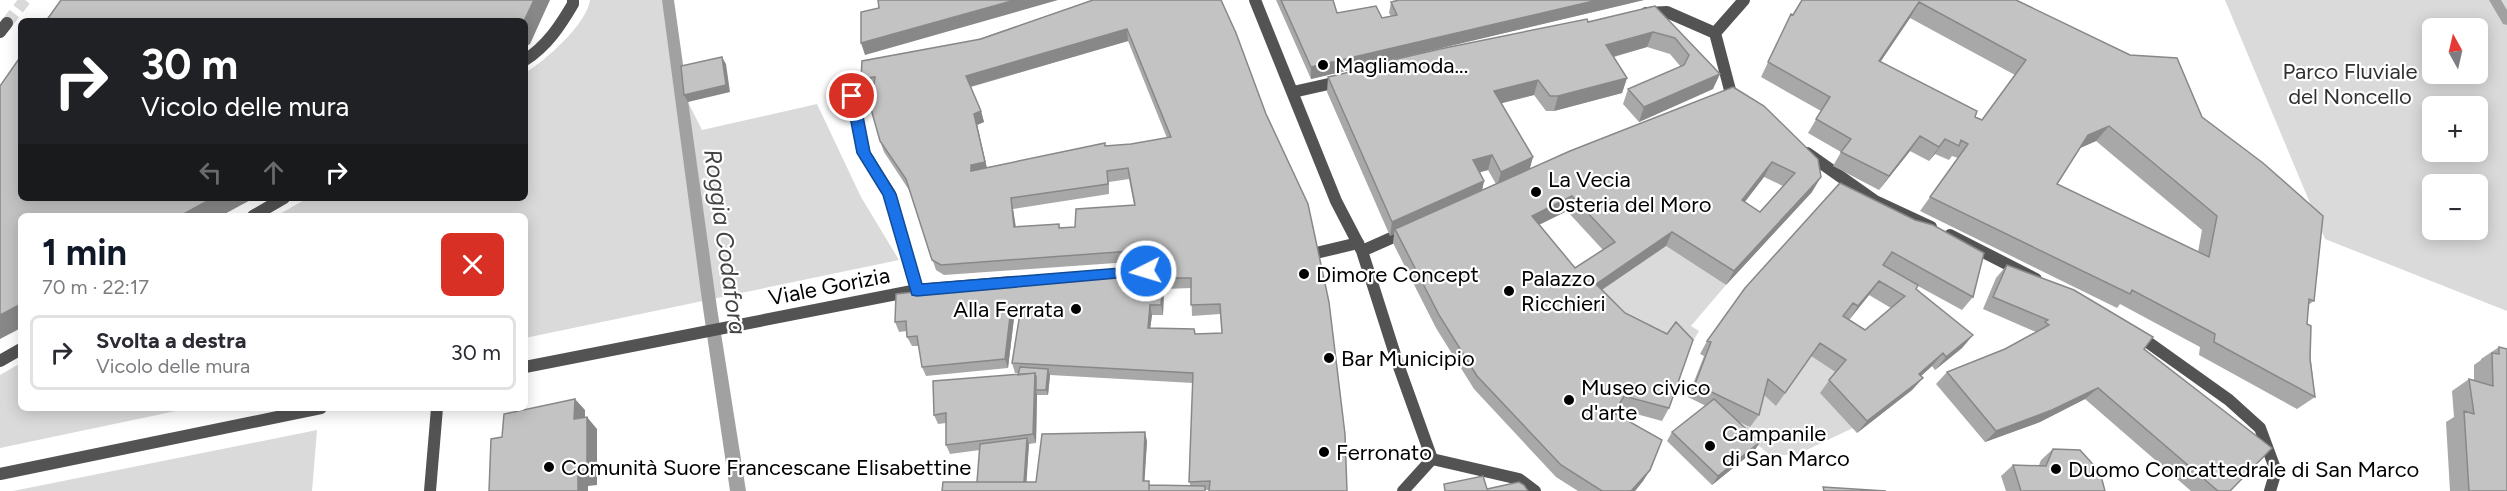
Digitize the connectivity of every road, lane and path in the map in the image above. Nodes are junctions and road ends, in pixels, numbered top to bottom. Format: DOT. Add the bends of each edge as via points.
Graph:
graph roads {
  1 [pos="573,0"];
  2 [pos="1255,0"];
  3 [pos="1744,0"];
  4 [pos="1630,13"];
  5 [pos="1715,33"];
  6 [pos="528,58"];
  7 [pos="1351,79"];
  8 [pos="1293,92"];
  9 [pos="1729,94"];
  10 [pos="852,96"];
  11 [pos="1799,146"];
  12 [pos="279,201"];
  13 [pos="258,213"];
  14 [pos="1415,228"];
  15 [pos="1360,247"];
  16 [pos="1316,253"];
  17 [pos="1031,281"];
  18 [pos="2044,283"];
  19 [pos="917,290"];
  20 [pos="2127,329"];
  21 [pos="18,351"];
  22 [pos="0,361"];
  23 [pos="528,366"];
  24 [pos="306,411"];
  25 [pos="437,411"];
  26 [pos="1432,459"];
  27 [pos="0,474"];
  28 [pos="430,491"];
  29 [pos="1403,491"];
  30 [pos="1535,491"];
  31 [pos="2270,491"];
  1 -- 6 [label="street" via="553,37"];
  2 -- 8 [label="street"];
  3 -- 5 [label="street"];
  4 -- 5 [label="street" via="1667,12"];
  5 -- 9 [label="street"];
  7 -- 8 [label="street"];
  8 -- 15 [label="street" via="1336,201"];
  10 -- 19 [label="street" via="864,153 890,194"];
  11 -- 18 [label="street" via="1875,201"];
  12 -- 13 [label="street"];
  14 -- 15 [label="street"];
  15 -- 16 [label="street"];
  15 -- 26 [label="street"];
  17 -- 19 [label="street, Viale Gorizia"];
  19 -- 23 [label="street, Viale Gorizia"];
  20 -- 31 [label="street" via="2229,400 2260,428 2276,471"];
  21 -- 22 [label="street"];
  24 -- 27 [label="street"];
  25 -- 28 [label="street"];
  26 -- 29 [label="street"];
  26 -- 30 [label="street" via="1520,479"];
}
